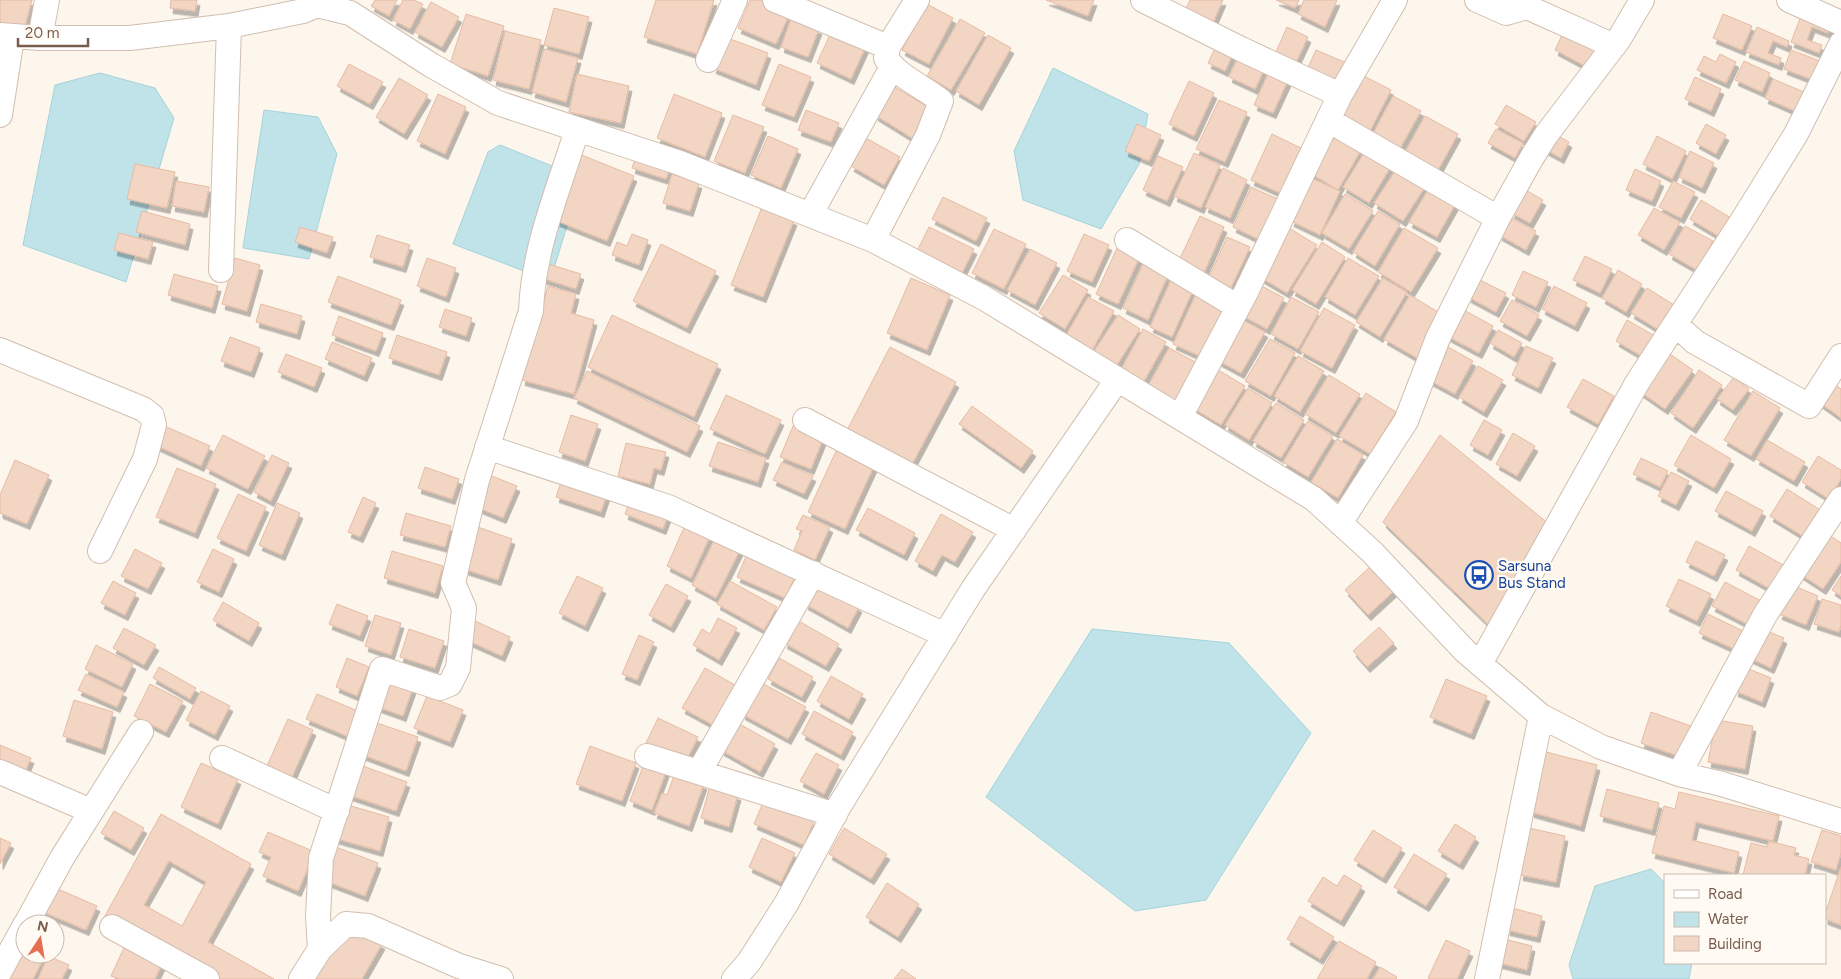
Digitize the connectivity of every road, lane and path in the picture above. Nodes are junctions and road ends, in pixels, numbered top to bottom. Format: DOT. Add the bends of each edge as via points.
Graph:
graph roads {
  1 [pos="47,0"];
  2 [pos="735,0"];
  3 [pos="775,0"];
  4 [pos="917,0"];
  5 [pos="1143,0"];
  6 [pos="1477,0"];
  7 [pos="1642,0"];
  8 [pos="1789,0"];
  9 [pos="318,2"];
  10 [pos="1389,2"];
  11 [pos="1841,23"];
  12 [pos="229,26"];
  13 [pos="6,36"];
  14 [pos="40,38"];
  15 [pos="1841,44"];
  16 [pos="1614,46"];
  17 [pos="890,57"];
  18 [pos="708,60"];
  19 [pos="1340,95"];
  20 [pos="0,115"];
  21 [pos="1328,120"];
  22 [pos="577,130"];
  23 [pos="810,215"];
  24 [pos="1498,218"];
  25 [pos="873,240"];
  26 [pos="1127,240"];
  27 [pos="221,270"];
  28 [pos="1238,307"];
  29 [pos="1675,324"];
  30 [pos="0,350"];
  31 [pos="1841,356"];
  32 [pos="1117,380"];
  33 [pos="1180,417"];
  34 [pos="805,420"];
  35 [pos="487,447"];
  36 [pos="1841,499"];
  37 [pos="1340,523"];
  38 [pos="1014,530"];
  39 [pos="100,551"];
  40 [pos="813,573"];
  41 [pos="945,635"];
  42 [pos="1480,664"];
  43 [pos="1541,716"];
  44 [pos="141,732"];
  45 [pos="647,756"];
  46 [pos="222,758"];
  47 [pos="0,772"];
  48 [pos="699,772"];
  49 [pos="1679,774"];
  50 [pos="91,811"];
  51 [pos="337,811"];
  52 [pos="835,815"];
  53 [pos="1841,821"];
  54 [pos="31,914"];
  55 [pos="112,927"];
  56 [pos="15,943"];
  57 [pos="320,949"];
  58 [pos="0,971"];
  59 [pos="207,979"];
  60 [pos="301,979"];
  61 [pos="501,979"];
  62 [pos="734,979"];
  63 [pos="1487,979"];
  1 -- 14 [label="street"];
  2 -- 18 [label="street"];
  3 -- 17 [label="street"];
  4 -- 17 [label="street"];
  5 -- 19 [label="street"];
  6 -- 16 [label="street" via="1506,12 1527,7"];
  7 -- 16 [label="street"];
  8 -- 11 [label="street"];
  9 -- 12 [label="street" via="302,11"];
  9 -- 22 [label="street" via="350,13 498,103"];
  10 -- 19 [label="street"];
  12 -- 14 [label="street" via="130,38"];
  12 -- 27 [label="street"];
  13 -- 14 [label="street"];
  13 -- 20 [label="street"];
  15 -- 29 [label="street" via="1796,134"];
  16 -- 24 [label="street" via="1546,134"];
  17 -- 23 [label="street"];
  17 -- 25 [label="street" via="941,101 928,135"];
  19 -- 21 [label="street"];
  21 -- 24 [label="street"];
  21 -- 28 [label="street"];
  22 -- 23 [label="street" via="680,163"];
  22 -- 35 [label="street" via="544,235 531,290 531,311"];
  23 -- 25 [label="street"];
  24 -- 37 [label="street" via="1438,338 1406,421"];
  25 -- 32 [label="street" via="984,298"];
  26 -- 28 [label="street"];
  28 -- 33 [label="street"];
  29 -- 31 [label="street" via="1695,342 1809,406"];
  29 -- 42 [label="street" via="1638,383"];
  30 -- 39 [label="street" via="143,409 152,416 154,425 145,459"];
  32 -- 33 [label="street"];
  32 -- 38 [label="street"];
  33 -- 37 [label="street" via="1314,499"];
  34 -- 38 [label="street"];
  35 -- 40 [label="street" via="668,507"];
  35 -- 51 [label="street" via="476,480 453,584 464,608 458,668 450,684 440,688 382,669"];
  36 -- 49 [label="street" via="1765,615"];
  37 -- 42 [label="street"];
  38 -- 41 [label="street"];
  40 -- 41 [label="street"];
  40 -- 48 [label="street"];
  41 -- 52 [label="street"];
  42 -- 43 [label="street"];
  43 -- 49 [label="street" via="1601,747"];
  43 -- 63 [label="street"];
  44 -- 50 [label="street"];
  45 -- 48 [label="street"];
  46 -- 51 [label="street"];
  47 -- 50 [label="street"];
  48 -- 52 [label="street"];
  49 -- 53 [label="street"];
  50 -- 54 [label="street"];
  51 -- 57 [label="street" via="321,858"];
  52 -- 62 [label="street" via="786,904 749,962"];
  55 -- 59 [label="street"];
  56 -- 58 [label="street"];
  57 -- 60 [label="street"];
  57 -- 61 [label="street" via="346,924 368,926 460,966"];
}
